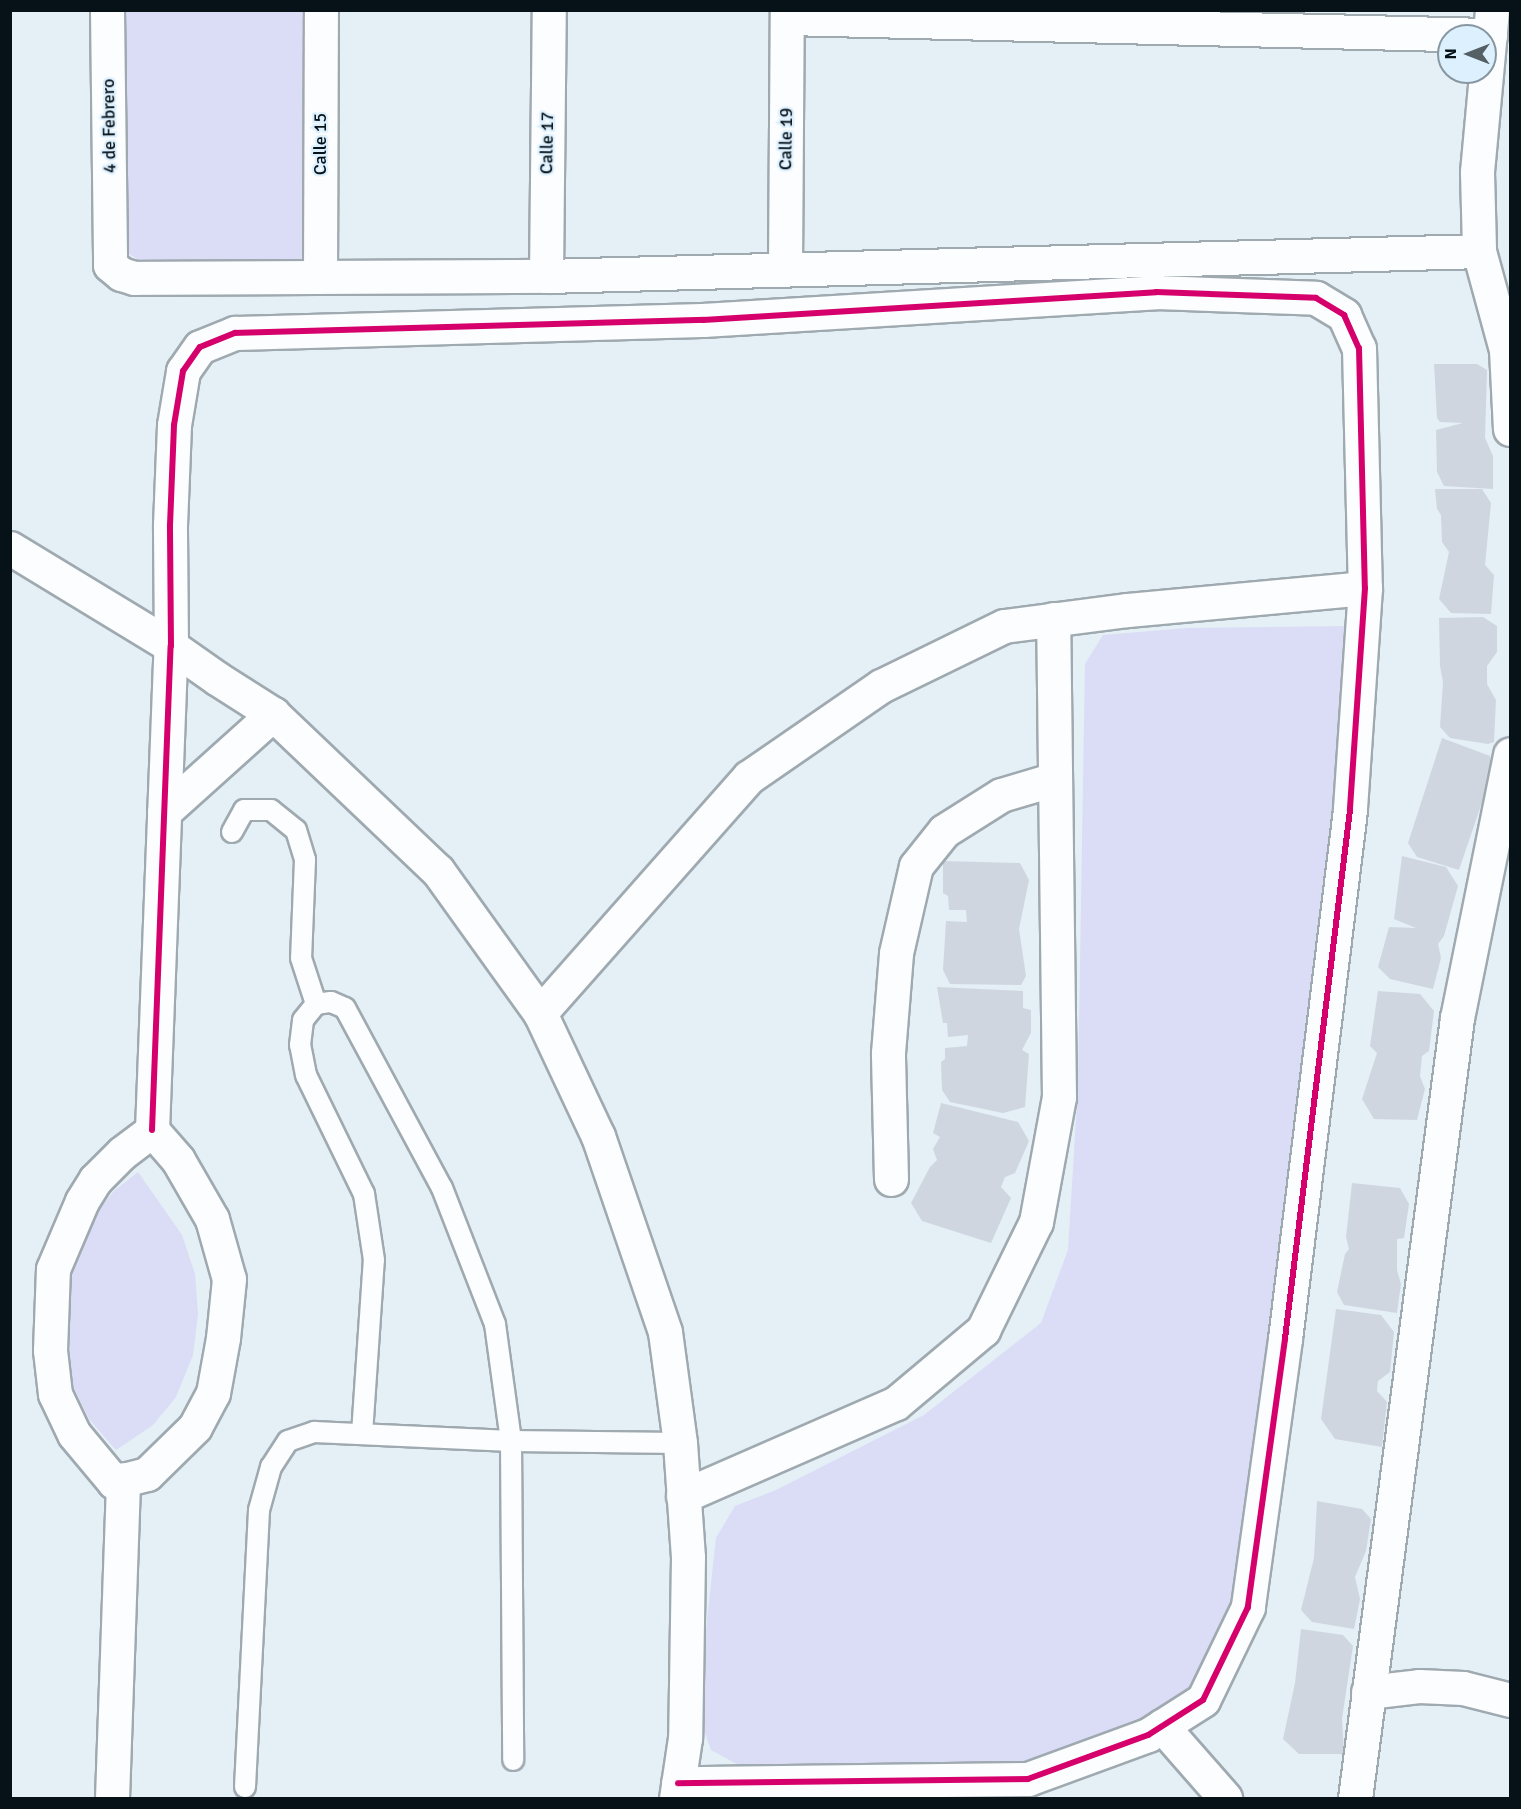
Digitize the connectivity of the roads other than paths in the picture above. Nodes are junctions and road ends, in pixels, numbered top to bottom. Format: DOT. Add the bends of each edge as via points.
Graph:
graph roads {
  1 [pos="107,10"];
  2 [pos="321,10"];
  3 [pos="549,10"];
  4 [pos="787,14"];
  5 [pos="1491,23"];
  6 [pos="1479,251"];
  7 [pos="785,268"];
  8 [pos="546,276"];
  9 [pos="320,277"];
  10 [pos="1510,429"];
  11 [pos="10,548"];
  12 [pos="1365,588"];
  13 [pos="1053,619"];
  14 [pos="171,646"];
  15 [pos="273,714"];
  16 [pos="1510,754"];
  17 [pos="1055,779"];
  18 [pos="164,812"];
  19 [pos="232,832"];
  20 [pos="316,1004"];
  21 [pos="540,1013"];
  22 [pos="152,1130"];
  23 [pos="891,1179"];
  24 [pos="362,1434"];
  25 [pos="511,1441"];
  26 [pos="680,1443"];
  27 [pos="123,1479"];
  28 [pos="683,1496"];
  29 [pos="1368,1692"];
  30 [pos="1510,1700"];
  31 [pos="1162,1726"];
  32 [pos="513,1760"];
  33 [pos="245,1787"];
  34 [pos="677,1791"];
  35 [pos="112,1798"];
  36 [pos="1225,1798"];
  37 [pos="1355,1798"];
  1 -- 9 [label="street, 4 de Febrero" via="110,265 134,278"];
  2 -- 9 [label="street, Calle 15"];
  3 -- 8 [label="street, Calle 17"];
  4 -- 5 [label="street"];
  4 -- 7 [label="street, Calle 19"];
  5 -- 6 [label="street" via="1477,172"];
  6 -- 7 [label="street"];
  6 -- 10 [label="street" via="1506,350"];
  7 -- 8 [label="street"];
  8 -- 9 [label="street"];
  11 -- 14 [label="street"];
  12 -- 13 [label="street"];
  12 -- 14 [label="street" via="1359,348 1344,315 1316,298 1156,292 703,320 235,333 200,347 183,371 174,425"];
  12 -- 31 [label="street" via="1350,810 1286,1339 1248,1607 1203,1701"];
  13 -- 17 [label="street"];
  13 -- 21 [label="street" via="1004,626 881,686 749,777"];
  14 -- 15 [label="street"];
  14 -- 18 [label="street"];
  15 -- 18 [label="street"];
  15 -- 21 [label="street" via="438,871"];
  16 -- 29 [label="street" via="1457,1018"];
  17 -- 23 [label="street" via="1001,795 944,831 916,866 895,964 888,1053"];
  17 -- 28 [label="street" via="1059,1097 1036,1222 983,1330 896,1402"];
  18 -- 22 [label="street"];
  19 -- 20 [label="lane" via="244,810 271,810 296,830 305,860 301,958"];
  20 -- 24 [label="lane" via="303,1020 300,1045 306,1075 364,1194 374,1260"];
  20 -- 25 [label="lane" via="331,1002 345,1008 442,1188 495,1324"];
  21 -- 26 [label="street" via="598,1136 665,1332"];
  22 -- 27 [label="street" via="178,1160 212,1219 229,1279 213,1393 195,1426 170,1453 147,1474"];
  22 -- 27 [label="street" via="122,1152 95,1180 53,1269 50,1350 55,1394 74,1434 114,1482"];
  24 -- 25 [label="lane"];
  24 -- 33 [label="lane" via="314,1432 288,1441 271,1467 259,1510"];
  25 -- 26 [label="lane"];
  25 -- 32 [label="lane"];
  26 -- 28 [label="street"];
  27 -- 35 [label="street"];
  28 -- 34 [label="street" via="688,1557 685,1738"];
  29 -- 30 [label="street" via="1430,1686 1463,1688"];
  29 -- 37 [label="street"];
  31 -- 34 [label="street" via="1148,1735 1028,1779"];
  31 -- 36 [label="street"];
}
